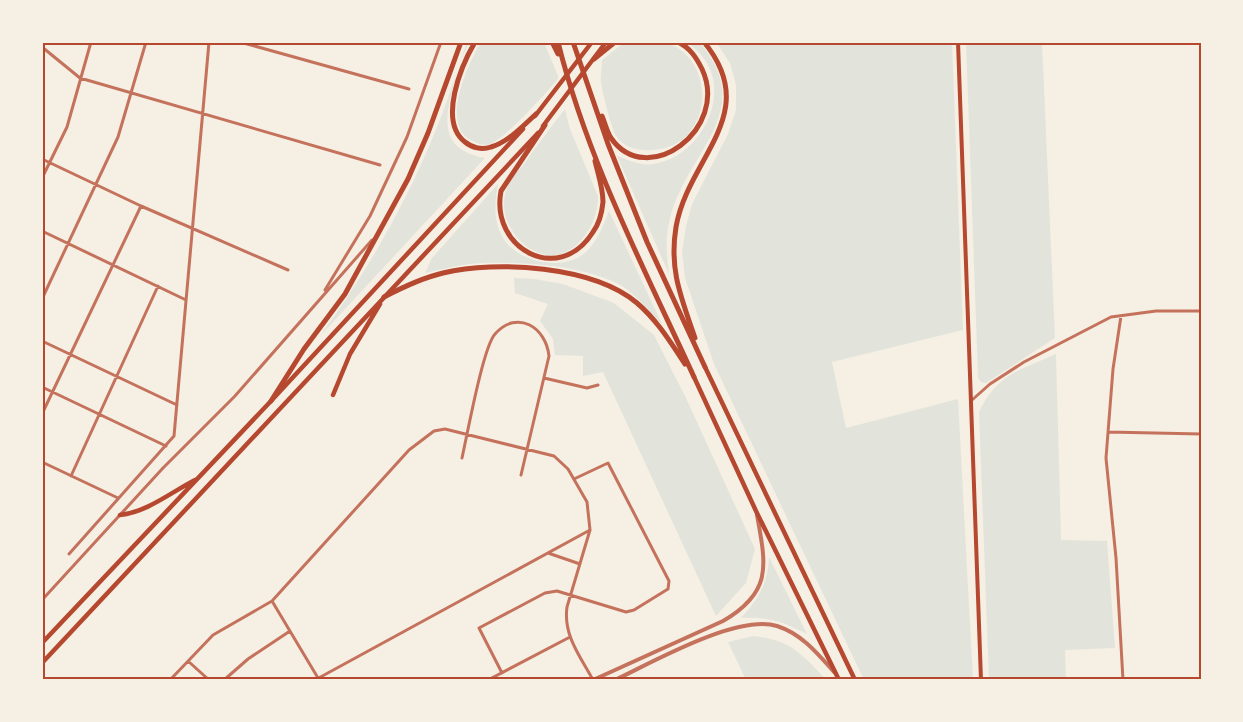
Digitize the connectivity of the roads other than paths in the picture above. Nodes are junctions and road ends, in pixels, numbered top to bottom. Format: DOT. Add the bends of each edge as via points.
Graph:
graph roads {
  1 [pos="91,42"];
  2 [pos="147,42"];
  3 [pos="209,42"];
  4 [pos="240,42"];
  5 [pos="441,42"];
  6 [pos="461,42"];
  7 [pos="475,42"];
  8 [pos="552,42"];
  9 [pos="558,42"];
  10 [pos="573,42"];
  11 [pos="592,42"];
  12 [pos="606,42"];
  13 [pos="615,42"];
  14 [pos="678,42"];
  15 [pos="704,42"];
  16 [pos="958,42"];
  17 [pos="42,47"];
  18 [pos="594,59"];
  19 [pos="563,64"];
  20 [pos="80,78"];
  21 [pos="590,88"];
  22 [pos="409,89"];
  23 [pos="131,94"];
  24 [pos="203,113"];
  25 [pos="536,114"];
  26 [pos="545,125"];
  27 [pos="590,142"];
  28 [pos="42,159"];
  29 [pos="49,163"];
  30 [pos="380,165"];
  31 [pos="42,178"];
  32 [pos="96,185"];
  33 [pos="141,206"];
  34 [pos="192,229"];
  35 [pos="381,230"];
  36 [pos="42,231"];
  37 [pos="68,243"];
  38 [pos="113,265"];
  39 [pos="288,270"];
  40 [pos="158,286"];
  41 [pos="384,297"];
  42 [pos="42,299"];
  43 [pos="320,299"];
  44 [pos="186,300"];
  45 [pos="1201,310"];
  46 [pos="1121,316"];
  47 [pos="42,341"];
  48 [pos="70,354"];
  49 [pos="705,368"];
  50 [pos="117,376"];
  51 [pos="694,377"];
  52 [pos="544,378"];
  53 [pos="598,385"];
  54 [pos="42,387"];
  55 [pos="52,392"];
  56 [pos="333,395"];
  57 [pos="972,400"];
  58 [pos="271,401"];
  59 [pos="177,405"];
  60 [pos="42,414"];
  61 [pos="99,414"];
  62 [pos="1108,432"];
  63 [pos="1201,434"];
  64 [pos="467,435"];
  65 [pos="166,446"];
  66 [pos="527,450"];
  67 [pos="462,458"];
  68 [pos="42,462"];
  69 [pos="521,475"];
  70 [pos="71,476"];
  71 [pos="200,477"];
  72 [pos="574,479"];
  73 [pos="118,498"];
  74 [pos="756,511"];
  75 [pos="120,515"];
  76 [pos="590,530"];
  77 [pos="548,553"];
  78 [pos="69,554"];
  79 [pos="580,564"];
  80 [pos="570,596"];
  81 [pos="42,600"];
  82 [pos="272,601"];
  83 [pos="729,618"];
  84 [pos="733,628"];
  85 [pos="291,631"];
  86 [pos="570,637"];
  87 [pos="42,643"];
  88 [pos="188,661"];
  89 [pos="42,663"];
  90 [pos="502,673"];
  91 [pos="839,678"];
  92 [pos="317,679"];
  93 [pos="170,680"];
  94 [pos="208,680"];
  95 [pos="224,680"];
  96 [pos="488,680"];
  97 [pos="593,680"];
  98 [pos="615,680"];
  99 [pos="855,680"];
  100 [pos="981,680"];
  101 [pos="1123,680"];
  1 -- 20 [label="street"];
  2 -- 23 [label="street"];
  3 -- 24 [label="street"];
  4 -- 22 [label="street"];
  5 -- 43 [label="street" via="403,147 370,216"];
  6 -- 35 [label="highway" via="408,179"];
  7 -- 25 [label="highway" via="465,60 454,100 457,135 475,148 491,147"];
  8 -- 19 [label="highway"];
  9 -- 19 [label="highway"];
  10 -- 21 [label="highway"];
  11 -- 25 [label="highway"];
  12 -- 18 [label="highway"];
  13 -- 18 [label="highway"];
  14 -- 21 [label="highway" via="696,57 707,80 708,103 700,125 686,143 670,153 651,157 622,149 610,137"];
  15 -- 49 [label="highway" via="722,67 727,86 726,109 683,201 673,252 675,280"];
  16 -- 57 [label="main road"];
  17 -- 20 [label="street"];
  18 -- 26 [label="highway"];
  19 -- 27 [label="highway"];
  20 -- 23 [label="street"];
  20 -- 29 [label="street" via="67,127"];
  21 -- 49 [label="highway" via="647,242"];
  23 -- 24 [label="street"];
  23 -- 32 [label="street" via="118,137"];
  24 -- 30 [label="street"];
  24 -- 34 [label="street"];
  25 -- 58 [label="highway"];
  26 -- 27 [label="highway" via="505,183 500,201 504,228 515,244 528,252 551,258 565,256 580,249 595,229 602,211 602,194"];
  26 -- 41 [label="highway"];
  27 -- 51 [label="highway"];
  28 -- 29 [label="street"];
  29 -- 31 [label="street"];
  29 -- 32 [label="street"];
  32 -- 33 [label="street"];
  32 -- 37 [label="street"];
  33 -- 34 [label="street"];
  33 -- 38 [label="street"];
  34 -- 39 [label="street"];
  34 -- 44 [label="street"];
  35 -- 43 [label="street"];
  35 -- 58 [label="highway" via="345,294"];
  36 -- 37 [label="street"];
  37 -- 38 [label="street"];
  37 -- 42 [label="street"];
  38 -- 40 [label="street"];
  38 -- 48 [label="street"];
  40 -- 44 [label="street"];
  40 -- 50 [label="street"];
  41 -- 51 [label="highway" via="429,277 477,268 538,269 588,278 636,303 663,332"];
  41 -- 56 [label="highway"];
  41 -- 89 [label="highway"];
  43 -- 75 [label="street" via="235,396"];
  44 -- 59 [label="street"];
  45 -- 46 [label="street"];
  46 -- 57 [label="street" via="1024,362"];
  46 -- 62 [label="street"];
  47 -- 48 [label="street"];
  48 -- 50 [label="street"];
  48 -- 55 [label="street"];
  49 -- 99 [label="highway"];
  50 -- 59 [label="street"];
  50 -- 61 [label="street"];
  51 -- 74 [label="highway"];
  52 -- 53 [label="street" via="587,388"];
  52 -- 64 [label="street" via="549,356 542,334 525,323 504,326 488,346"];
  52 -- 66 [label="street"];
  54 -- 55 [label="street"];
  55 -- 60 [label="street"];
  55 -- 61 [label="street"];
  57 -- 100 [label="main road"];
  58 -- 71 [label="highway"];
  59 -- 65 [label="street" via="174,436"];
  61 -- 65 [label="street"];
  61 -- 70 [label="street"];
  62 -- 63 [label="street"];
  62 -- 101 [label="street" via="1106,458"];
  64 -- 66 [label="street"];
  64 -- 67 [label="street"];
  64 -- 82 [label="street" via="434,430 409,450"];
  65 -- 73 [label="street"];
  66 -- 69 [label="street"];
  66 -- 72 [label="street" via="554,456"];
  68 -- 70 [label="street"];
  70 -- 73 [label="street"];
  71 -- 75 [label="highway" via="150,506"];
  71 -- 87 [label="highway"];
  72 -- 76 [label="street" via="586,502"];
  72 -- 80 [label="street" via="608,463 669,581 668,589 626,612"];
  73 -- 78 [label="street"];
  74 -- 83 [label="street" via="765,559 763,578 755,595"];
  74 -- 91 [label="highway"];
  75 -- 81 [label="street"];
  76 -- 77 [label="street"];
  76 -- 79 [label="street"];
  77 -- 79 [label="street"];
  77 -- 92 [label="street"];
  79 -- 80 [label="street"];
  80 -- 86 [label="street" via="565,619"];
  80 -- 90 [label="street" via="556,591 545,593 479,628"];
  82 -- 85 [label="street"];
  82 -- 88 [label="street" via="213,635"];
  83 -- 84 [label="street"];
  83 -- 97 [label="street"];
  84 -- 91 [label="street" via="753,624 777,626 799,637"];
  84 -- 98 [label="street"];
  85 -- 92 [label="street"];
  85 -- 95 [label="street"];
  86 -- 90 [label="street"];
  86 -- 97 [label="street"];
  88 -- 93 [label="street"];
  88 -- 94 [label="street"];
  90 -- 96 [label="street"];
}
